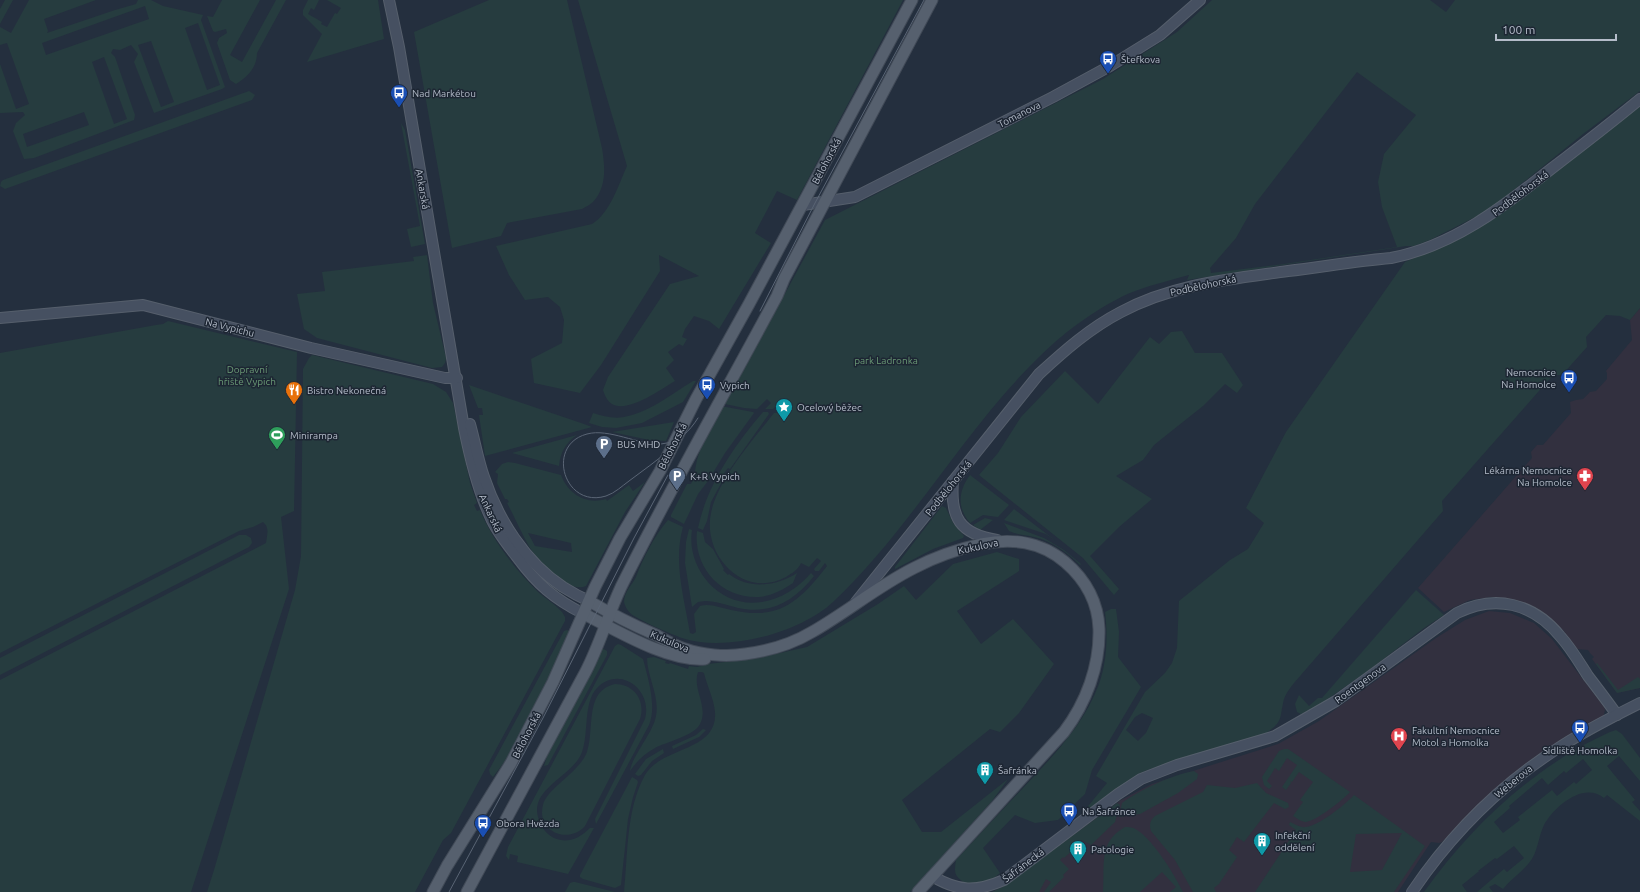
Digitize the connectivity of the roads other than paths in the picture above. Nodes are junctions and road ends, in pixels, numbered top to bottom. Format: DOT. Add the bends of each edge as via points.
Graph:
graph roads {
  1 [pos="389,0"];
  2 [pos="912,0"];
  3 [pos="932,0"];
  4 [pos="1200,0"];
  5 [pos="1640,99"];
  6 [pos="824,202"];
  7 [pos="802,205"];
  8 [pos="0,318"];
  9 [pos="457,378"];
  10 [pos="953,480"];
  11 [pos="999,541"];
  12 [pos="589,601"];
  13 [pos="852,606"];
  14 [pos="610,613"];
  15 [pos="584,614"];
  16 [pos="606,625"];
  17 [pos="731,655"];
  18 [pos="1640,703"];
  19 [pos="1617,715"];
  20 [pos="1067,832"];
  21 [pos="932,876"];
  22 [pos="434,892"];
  23 [pos="467,892"];
  24 [pos="918,892"];
  25 [pos="1412,892"];
  1 -- 9 [label="street, Ankarská"];
  2 -- 7 [label="main road, Bělohorská"];
  3 -- 6 [label="main road, Bělohorská"];
  4 -- 6 [label="street, Tomanova" via="1160,35 1059,94 855,196"];
  5 -- 10 [label="street, Podbělohorská" via="1520,194 1481,221 1440,244 1391,258 1218,280 1147,300 1122,311 1082,337 1039,374"];
  6 -- 7 [label="street, Tomanova"];
  6 -- 14 [label="main road, Bělohorská" via="777,296 673,486"];
  7 -- 12 [label="main road, Bělohorská" via="694,402 660,471 620,538"];
  8 -- 9 [label="street, Na Vypichu" via="143,306 311,348 445,378"];
  9 -- 12 [label="street, Ankarská" via="483,477 502,518 521,546 545,572 562,586"];
  9 -- 15 [label="street, Ankarská" via="471,462 490,516 508,545 538,584 558,600"];
  10 -- 11 [label="street" via="954,508 959,521 968,531 982,538"];
  10 -- 13 [label="street, Podbělohorská"];
  11 -- 13 [label="main road, Kukulova" via="954,551 915,567"];
  11 -- 21 [label="main road, Kukulova" via="1039,546 1062,559 1078,574 1099,615 1100,643 1097,661 1083,703 1068,727"];
  12 -- 14 [label="main road, Kukulova"];
  12 -- 15 [label="main road, Bělohorská"];
  13 -- 17 [label="main road, Kukulova" via="792,642 765,650"];
  14 -- 16 [label="main road, Bělohorská"];
  14 -- 17 [label="main road, Kukulova" via="686,649"];
  15 -- 16 [label="main road"];
  15 -- 22 [label="main road, Bělohorská" via="553,682 511,763 447,866"];
  16 -- 17 [label="main road" via="651,646 685,658"];
  16 -- 23 [label="main road, Bělohorská" via="586,671"];
  18 -- 19 [label="street, Weberova"];
  19 -- 20 [label="street, Roentgenova" via="1560,635 1545,621 1513,605 1478,604 1457,613 1311,717 1265,740 1177,765 1141,779"];
  19 -- 25 [label="street, Weberova" via="1564,744 1515,778 1487,802 1444,848"];
  20 -- 21 [label="street, Šafránecká" via="1004,880 989,888 963,891 947,886"];
  21 -- 24 [label="main road, Kukulova"];
}
